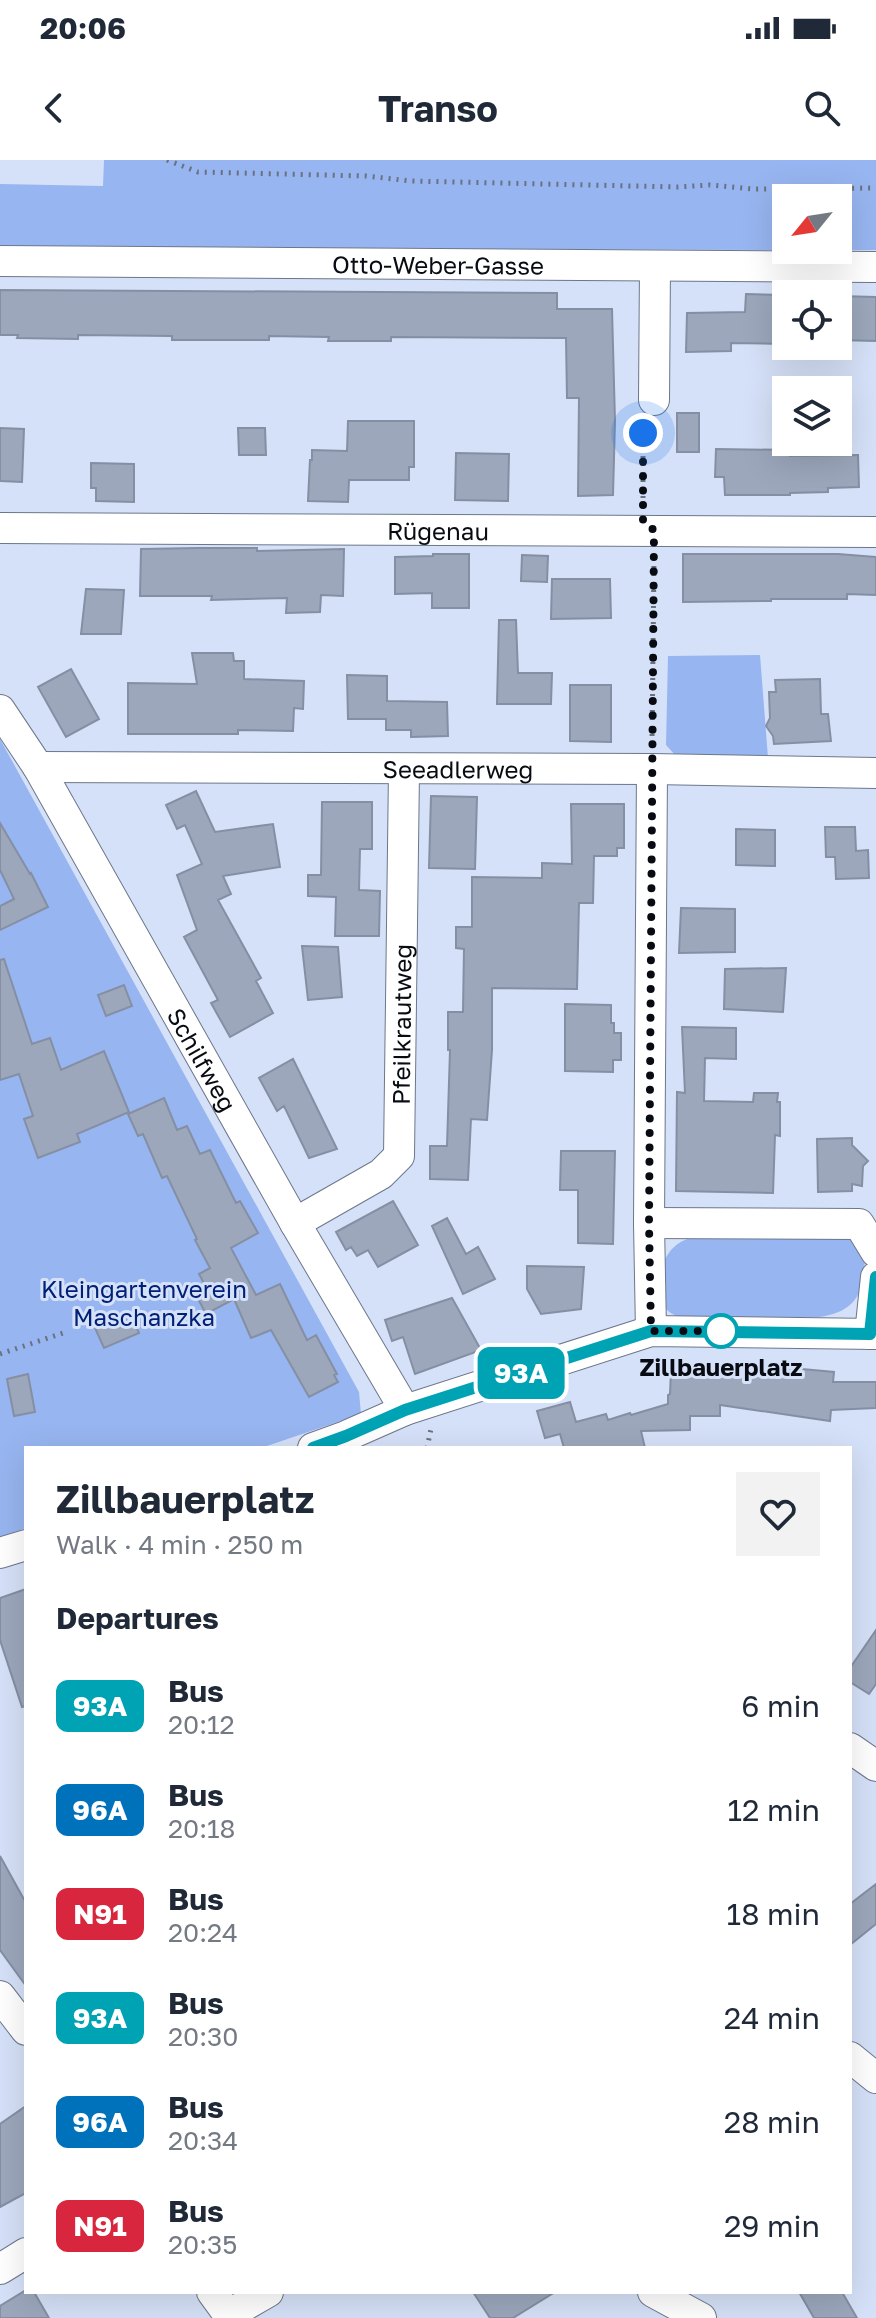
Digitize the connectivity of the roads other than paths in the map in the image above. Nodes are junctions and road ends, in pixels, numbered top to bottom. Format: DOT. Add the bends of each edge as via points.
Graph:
graph roads {
  1 [pos="0,261"];
  2 [pos="655,266"];
  3 [pos="876,267"];
  4 [pos="654,400"];
  5 [pos="0,528"];
  6 [pos="876,532"];
  7 [pos="0,710"];
  8 [pos="38,767"];
  9 [pos="652,769"];
  10 [pos="404,770"];
  11 [pos="876,773"];
  12 [pos="295,1223"];
  13 [pos="649,1223"];
  14 [pos="876,1252"];
  15 [pos="876,1277"];
  16 [pos="651,1331"];
  17 [pos="873,1334"];
  18 [pos="405,1410"];
  19 [pos="356,1442"];
  20 [pos="327,1446"];
  21 [pos="24,1546"];
  22 [pos="0,1553"];
  23 [pos="852,1749"];
  24 [pos="876,1766"];
  25 [pos="0,1996"];
  26 [pos="24,2027"];
  27 [pos="852,2059"];
  28 [pos="876,2078"];
  29 [pos="24,2254"];
  30 [pos="0,2269"];
  31 [pos="262,2294"];
  32 [pos="657,2294"];
  33 [pos="224,2308"];
  34 [pos="701,2318"];
  1 -- 2 [label="street, Otto-Weber-Gasse"];
  2 -- 3 [label="street, Otto-Weber-Gasse"];
  2 -- 4 [label="street"];
  5 -- 6 [label="street, Rügenau"];
  7 -- 8 [label="street, Schilfweg"];
  8 -- 10 [label="street, Seeadlerweg"];
  8 -- 12 [label="street, Schilfweg"];
  9 -- 10 [label="street, Seeadlerweg"];
  9 -- 11 [label="street, Seeadlerweg"];
  9 -- 13 [label="street"];
  10 -- 12 [label="street, Pfeilkrautweg" via="399,1156 381,1174"];
  12 -- 18 [label="street, Schilfweg"];
  13 -- 14 [label="street" via="859,1224"];
  13 -- 16 [label="street"];
  15 -- 17 [label="street"];
  16 -- 17 [label="street"];
  16 -- 18 [label="street"];
  18 -- 19 [label="street"];
  19 -- 20 [label="street"];
  21 -- 22 [label="street"];
  23 -- 24 [label="street"];
  25 -- 26 [label="street"];
  27 -- 28 [label="street"];
  29 -- 30 [label="street"];
  31 -- 33 [label="street"];
  32 -- 34 [label="street"];
}
